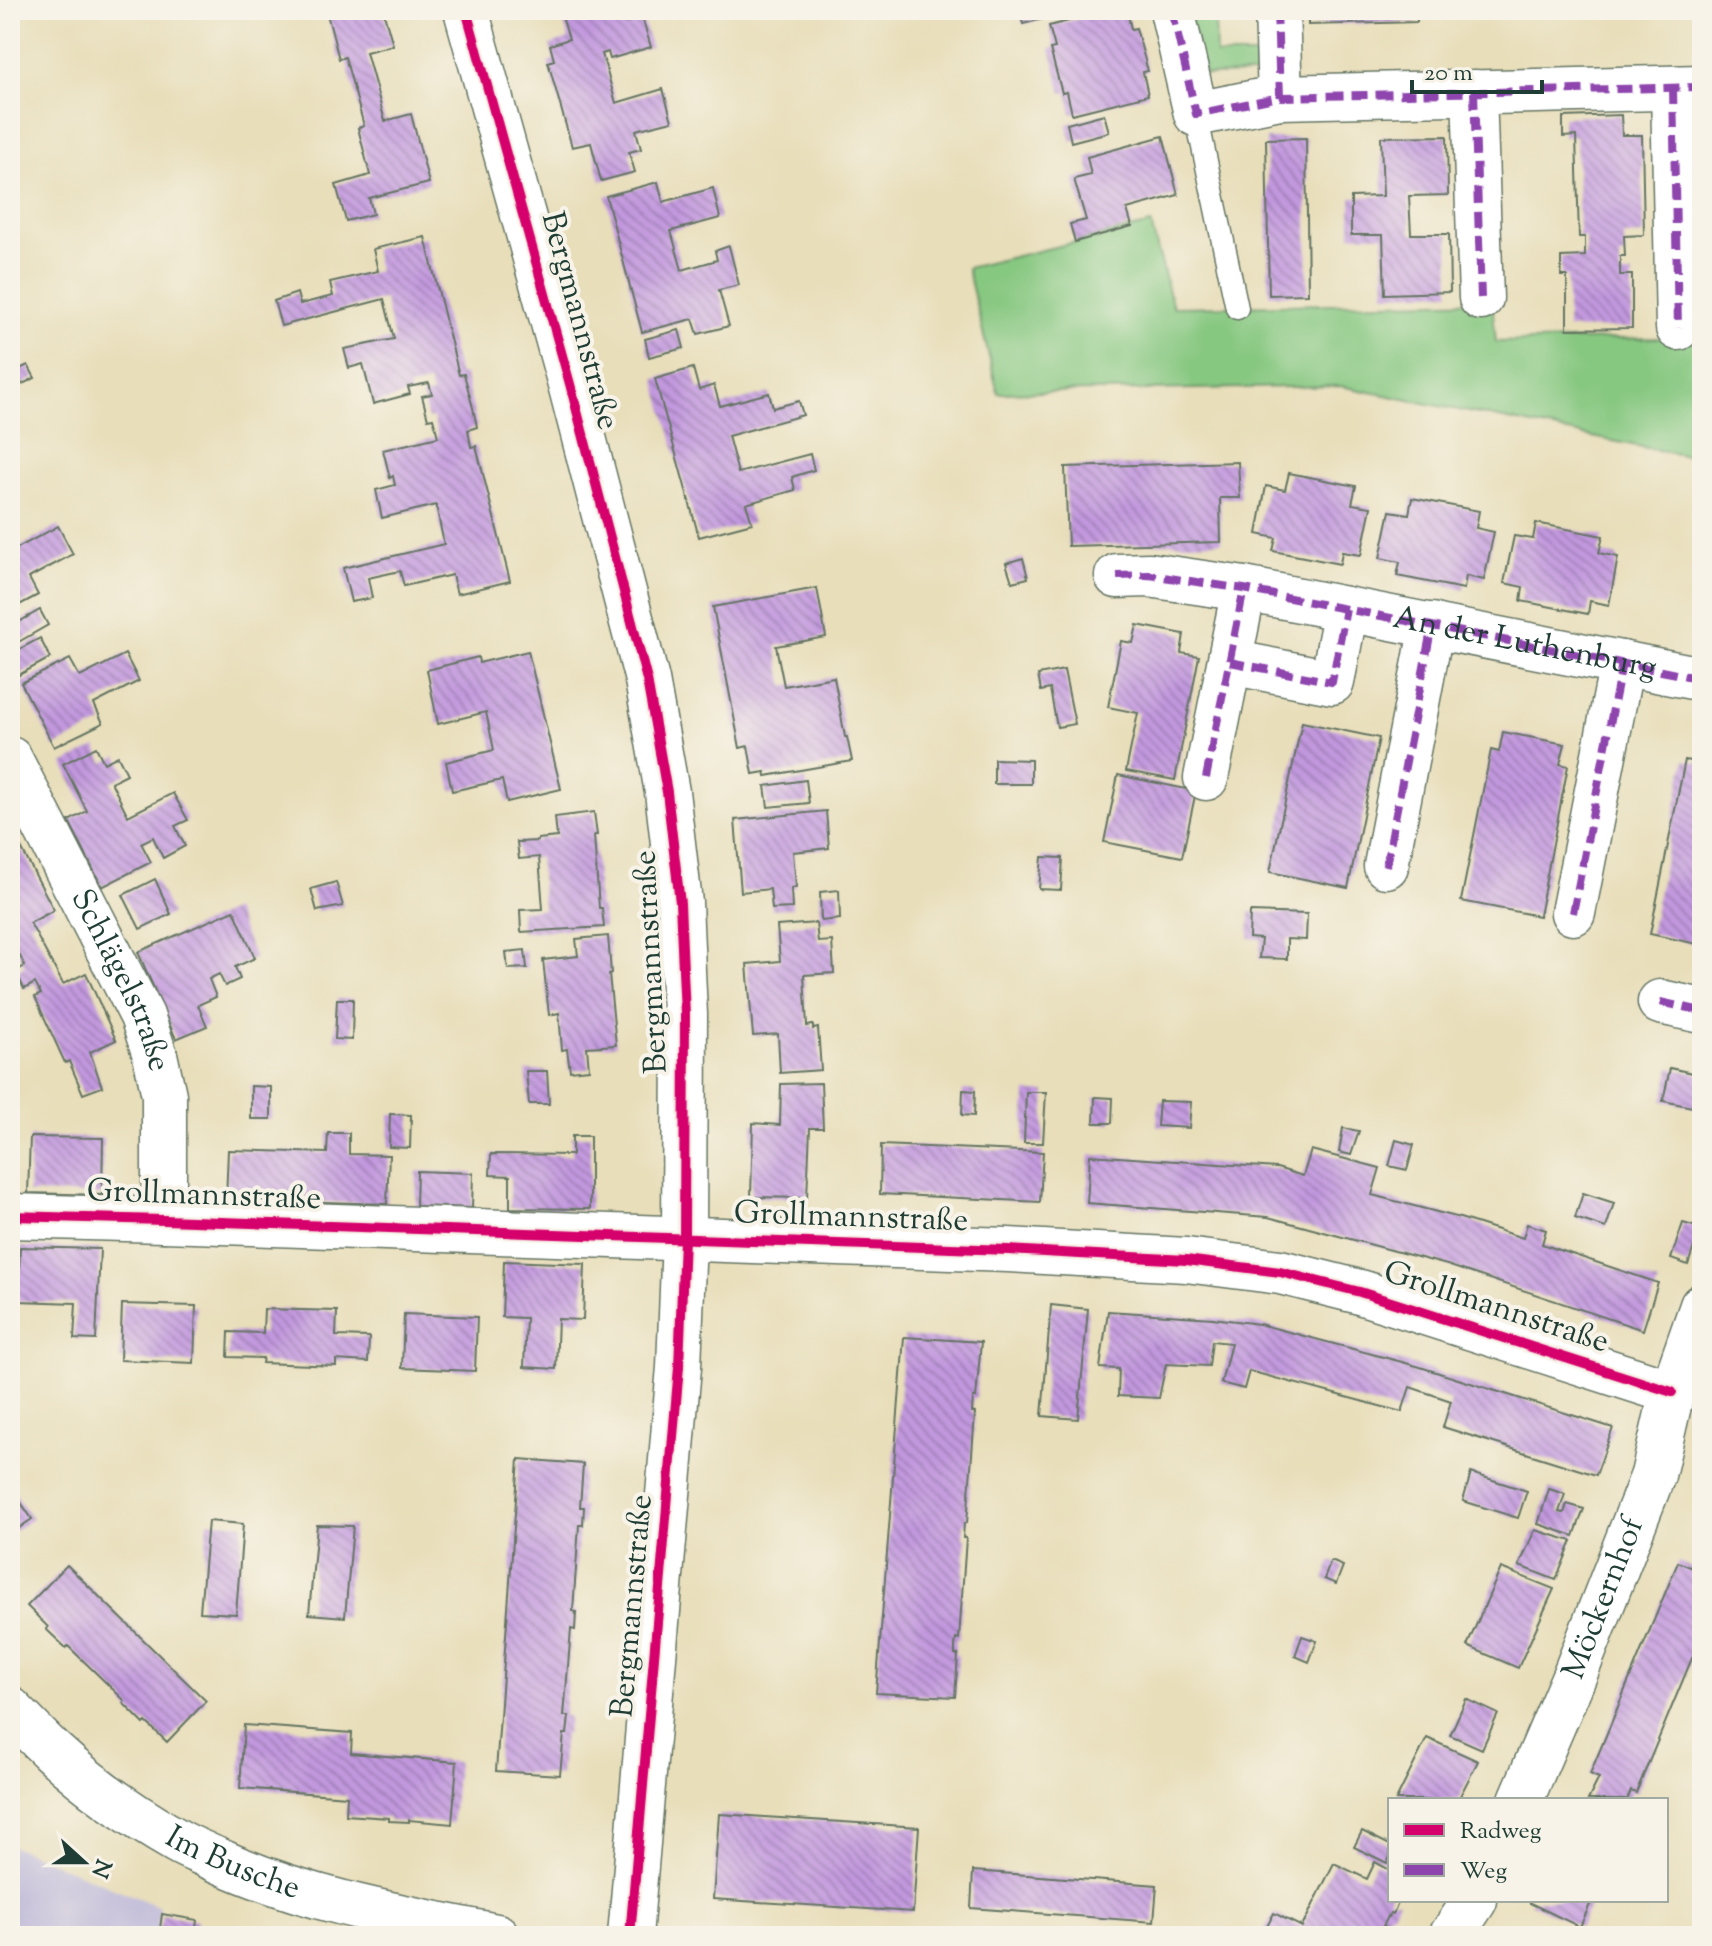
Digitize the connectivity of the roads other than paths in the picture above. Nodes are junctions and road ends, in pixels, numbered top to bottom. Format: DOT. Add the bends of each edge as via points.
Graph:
graph roads {
  1 [pos="466,10"];
  2 [pos="1172,10"];
  3 [pos="1277,10"];
  4 [pos="1688,88"];
  5 [pos="1474,92"];
  6 [pos="1280,97"];
  7 [pos="1196,114"];
  8 [pos="1481,298"];
  9 [pos="1237,308"];
  10 [pos="1678,328"];
  11 [pos="1117,576"];
  12 [pos="1244,589"];
  13 [pos="1346,609"];
  14 [pos="1432,625"];
  15 [pos="1230,662"];
  16 [pos="1622,663"];
  17 [pos="1702,679"];
  18 [pos="10,759"];
  19 [pos="1206,778"];
  20 [pos="1386,866"];
  21 [pos="1573,913"];
  22 [pos="1660,1002"];
  23 [pos="1702,1011"];
  24 [pos="10,1216"];
  25 [pos="164,1220"];
  26 [pos="684,1238"];
  27 [pos="1702,1306"];
  28 [pos="1672,1392"];
  29 [pos="10,1709"];
  30 [pos="1522,1798"];
  31 [pos="1474,1902"];
  32 [pos="497,1936"];
  33 [pos="630,1936"];
  34 [pos="1451,1936"];
  1 -- 26 [label="street, Bergmannstraße" via="647,680 667,792 680,903 685,1015"];
  2 -- 7 [label="street"];
  3 -- 6 [label="street"];
  4 -- 5 [label="street"];
  4 -- 10 [label="street"];
  5 -- 6 [label="street"];
  5 -- 8 [label="street"];
  6 -- 7 [label="street"];
  7 -- 9 [label="lane"];
  11 -- 12 [label="street, An der Luthenburg" via="1149,575"];
  12 -- 13 [label="street, An der Luthenburg"];
  12 -- 15 [label="street"];
  13 -- 14 [label="street, An der Luthenburg"];
  13 -- 15 [label="street, An der Luthenburg" via="1332,682"];
  14 -- 16 [label="street, An der Luthenburg"];
  14 -- 20 [label="street"];
  15 -- 19 [label="street"];
  16 -- 17 [label="street, An der Luthenburg"];
  16 -- 21 [label="street"];
  18 -- 25 [label="street, Schlägelstraße" via="142,1016 164,1095"];
  22 -- 23 [label="street"];
  24 -- 25 [label="street, Grollmannstraße"];
  25 -- 26 [label="street, Grollmannstraße"];
  26 -- 28 [label="street, Grollmannstraße" via="1186,1260 1280,1272 1360,1292"];
  26 -- 33 [label="street, Bergmannstraße" via="678,1381"];
  27 -- 28 [label="street"];
  28 -- 30 [label="street, Möckernhof" via="1653,1475"];
  29 -- 32 [label="street, Im Busche" via="104,1793 180,1843 301,1892"];
  31 -- 34 [label="street"];
}
